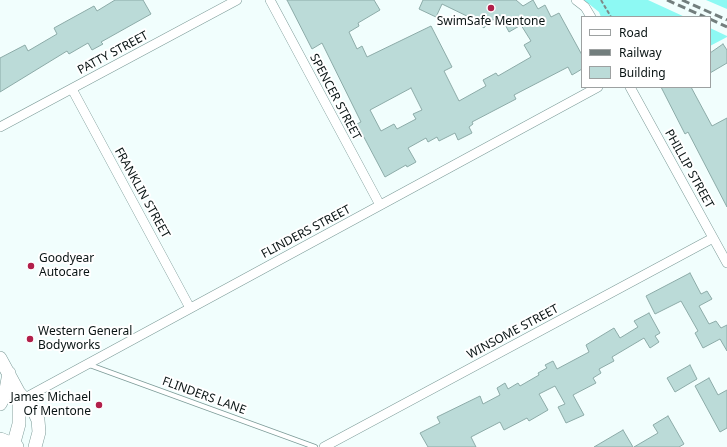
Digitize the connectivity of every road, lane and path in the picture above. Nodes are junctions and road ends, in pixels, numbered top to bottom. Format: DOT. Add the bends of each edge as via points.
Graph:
graph roads {
  1 [pos="237,0"];
  2 [pos="270,0"];
  3 [pos="576,0"];
  4 [pos="601,0"];
  5 [pos="590,16"];
  6 [pos="610,16"];
  7 [pos="596,88"];
  8 [pos="631,88"];
  9 [pos="72,89"];
  10 [pos="0,128"];
  11 [pos="380,205"];
  12 [pos="713,238"];
  13 [pos="725,256"];
  14 [pos="190,308"];
  15 [pos="0,358"];
  16 [pos="86,364"];
  17 [pos="9,373"];
  18 [pos="22,395"];
  19 [pos="0,404"];
  20 [pos="10,445"];
  21 [pos="330,446"];
  22 [pos="35,447"];
  23 [pos="315,447"];
  1 -- 9 [label="street, PATTY STREET"];
  2 -- 11 [label="street, SPENCER STREET"];
  3 -- 5 [label="street"];
  4 -- 6 [label="path"];
  7 -- 11 [label="street, FLINDERS STREET"];
  8 -- 12 [label="street, PHILLIP STREET"];
  9 -- 10 [label="street, PATTY STREET"];
  9 -- 14 [label="street, FRANKLIN STREET"];
  11 -- 14 [label="street, FLINDERS STREET"];
  12 -- 13 [label="street, PHILLIP STREET"];
  12 -- 21 [label="street, WINSOME STREET"];
  14 -- 16 [label="street, FLINDERS STREET"];
  15 -- 17 [label="street"];
  16 -- 18 [label="street, FLINDERS STREET"];
  16 -- 23 [label="lane, FLINDERS LANE"];
  17 -- 18 [label="street"];
  17 -- 19 [label="street" via="5,395"];
  18 -- 20 [label="street" via="19,424"];
  18 -- 22 [label="street" via="38,420 39,432"];
}
